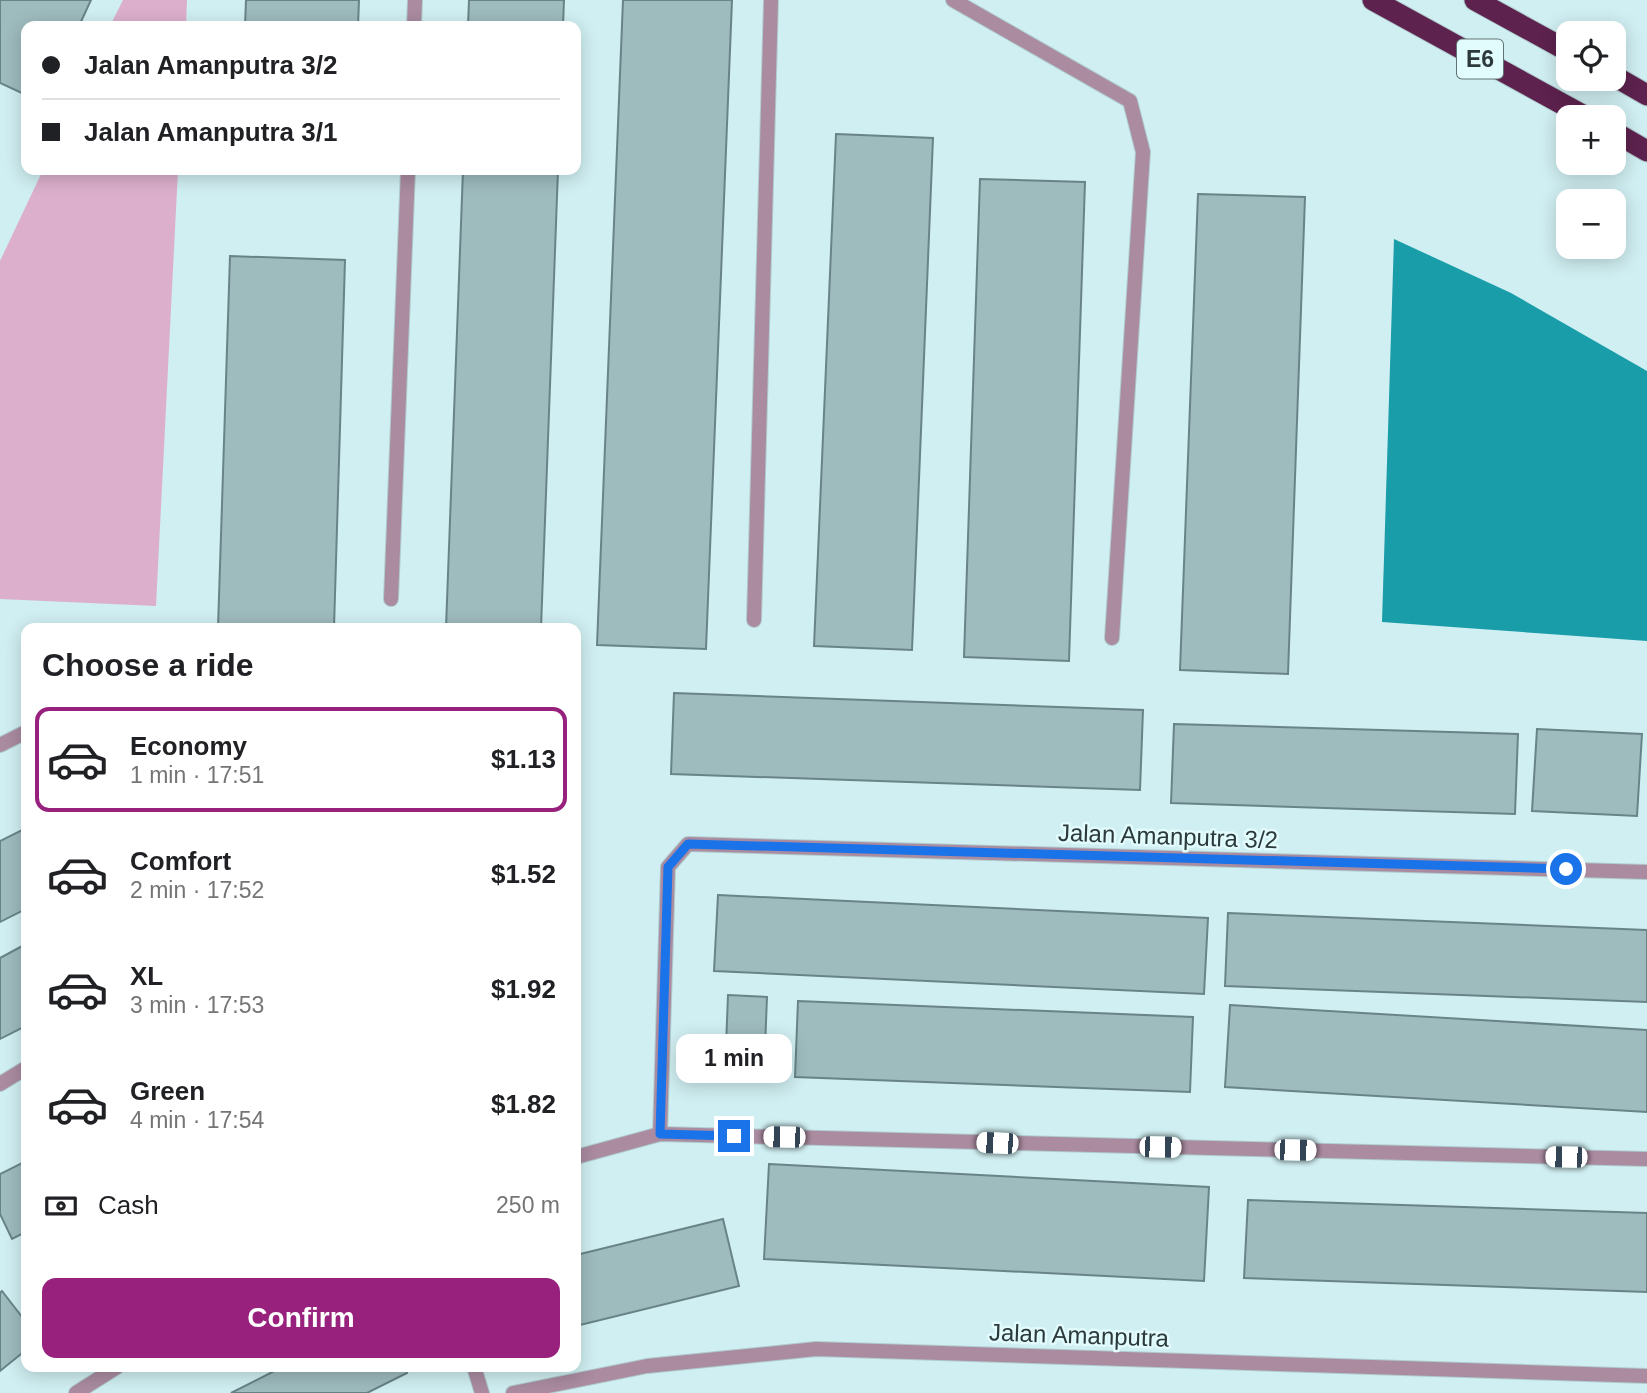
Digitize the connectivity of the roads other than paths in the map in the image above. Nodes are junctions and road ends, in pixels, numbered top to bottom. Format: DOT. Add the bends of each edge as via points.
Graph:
graph roads {
  1 [pos="415,0"];
  2 [pos="771,0"];
  3 [pos="953,0"];
  4 [pos="1373,0"];
  5 [pos="1475,0"];
  6 [pos="414,21"];
  7 [pos="1556,44"];
  8 [pos="1626,83"];
  9 [pos="1647,95"];
  10 [pos="1564,105"];
  11 [pos="1626,139"];
  12 [pos="1647,150"];
  13 [pos="408,175"];
  14 [pos="391,599"];
  15 [pos="754,620"];
  16 [pos="1112,638"];
  17 [pos="21,734"];
  18 [pos="0,745"];
  19 [pos="1647,872"];
  20 [pos="21,1071"];
  21 [pos="0,1084"];
  22 [pos="660,1134"];
  23 [pos="581,1156"];
  24 [pos="1647,1159"];
  25 [pos="109,1372"];
  26 [pos="476,1372"];
  27 [pos="1647,1376"];
  28 [pos="76,1393"];
  29 [pos="482,1393"];
  30 [pos="513,1393"];
  1 -- 6 [label="street"];
  2 -- 15 [label="street"];
  3 -- 16 [label="street" via="1130,101 1143,152"];
  4 -- 10 [label="highway, E6"];
  5 -- 7 [label="highway, E6"];
  8 -- 9 [label="highway"];
  11 -- 12 [label="highway"];
  13 -- 14 [label="street"];
  17 -- 18 [label="street"];
  19 -- 22 [label="street, Jalan Amanputra 3/2" via="688,844 668,867"];
  20 -- 21 [label="street"];
  22 -- 23 [label="street"];
  22 -- 24 [label="street"];
  25 -- 28 [label="street"];
  26 -- 29 [label="street"];
  27 -- 30 [label="street, Jalan Amanputra" via="816,1349 647,1366"];
}
